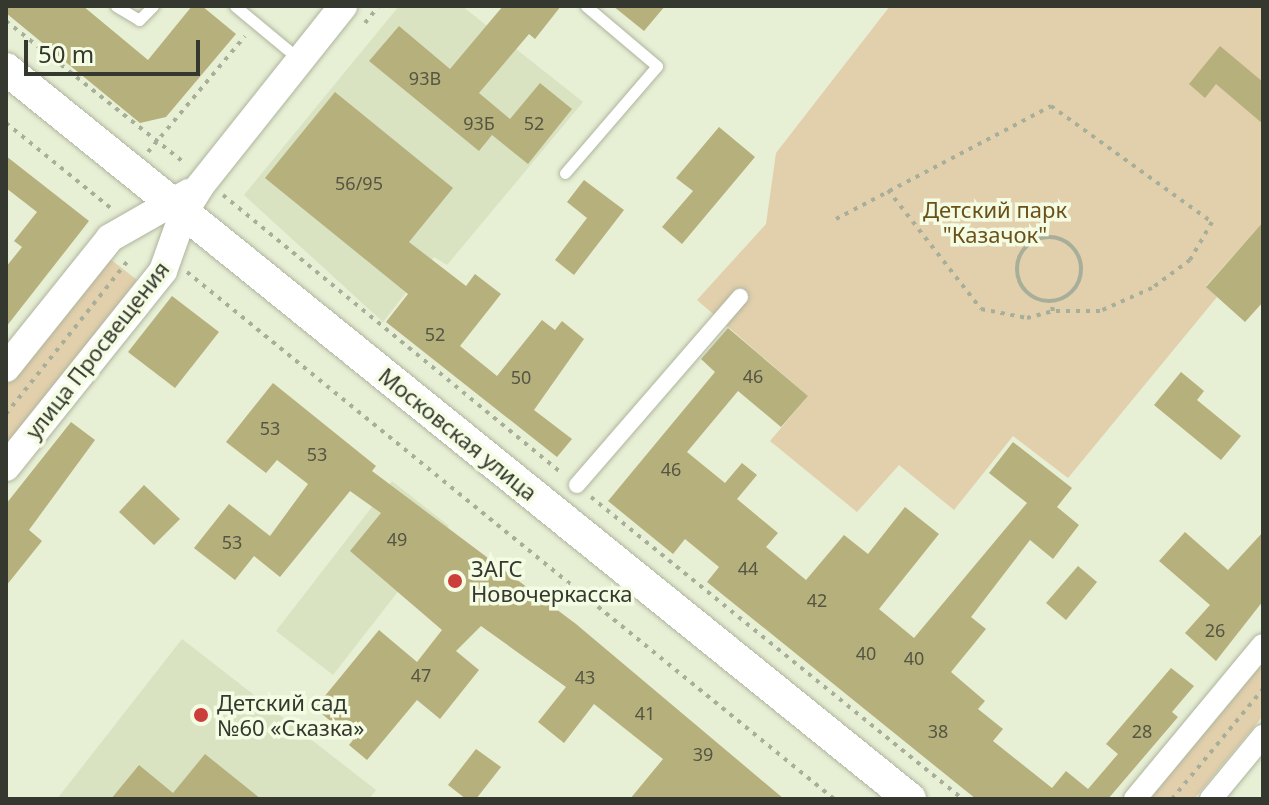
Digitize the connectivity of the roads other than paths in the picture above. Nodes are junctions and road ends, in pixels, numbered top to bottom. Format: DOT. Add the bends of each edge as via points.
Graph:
graph roads {
  1 [pos="116,6"];
  2 [pos="153,6"];
  3 [pos="235,6"];
  4 [pos="343,6"];
  5 [pos="586,6"];
  6 [pos="300,60"];
  7 [pos="6,69"];
  8 [pos="6,94"];
  9 [pos="565,173"];
  10 [pos="174,213"];
  11 [pos="740,297"];
  12 [pos="6,368"];
  13 [pos="6,467"];
  14 [pos="577,485"];
  15 [pos="1263,645"];
  16 [pos="1263,736"];
  17 [pos="884,799"];
  18 [pos="910,799"];
  19 [pos="1135,799"];
  20 [pos="1211,799"];
  1 -- 2 [label="lane" via="139,20"];
  3 -- 6 [label="lane"];
  4 -- 6 [label="street, улица Просвещения"];
  5 -- 9 [label="lane" via="657,66"];
  6 -- 10 [label="street, улица Просвещения"];
  7 -- 10 [label="main road, Московская улица"];
  8 -- 10 [label="main road, Московская улица"];
  10 -- 12 [label="street, улица Просвещения" via="110,238"];
  10 -- 13 [label="street, улица Просвещения"];
  10 -- 17 [label="main road, Московская улица"];
  10 -- 18 [label="main road, Московская улица"];
  11 -- 14 [label="street"];
  15 -- 19 [label="street"];
  16 -- 20 [label="street"];
}
